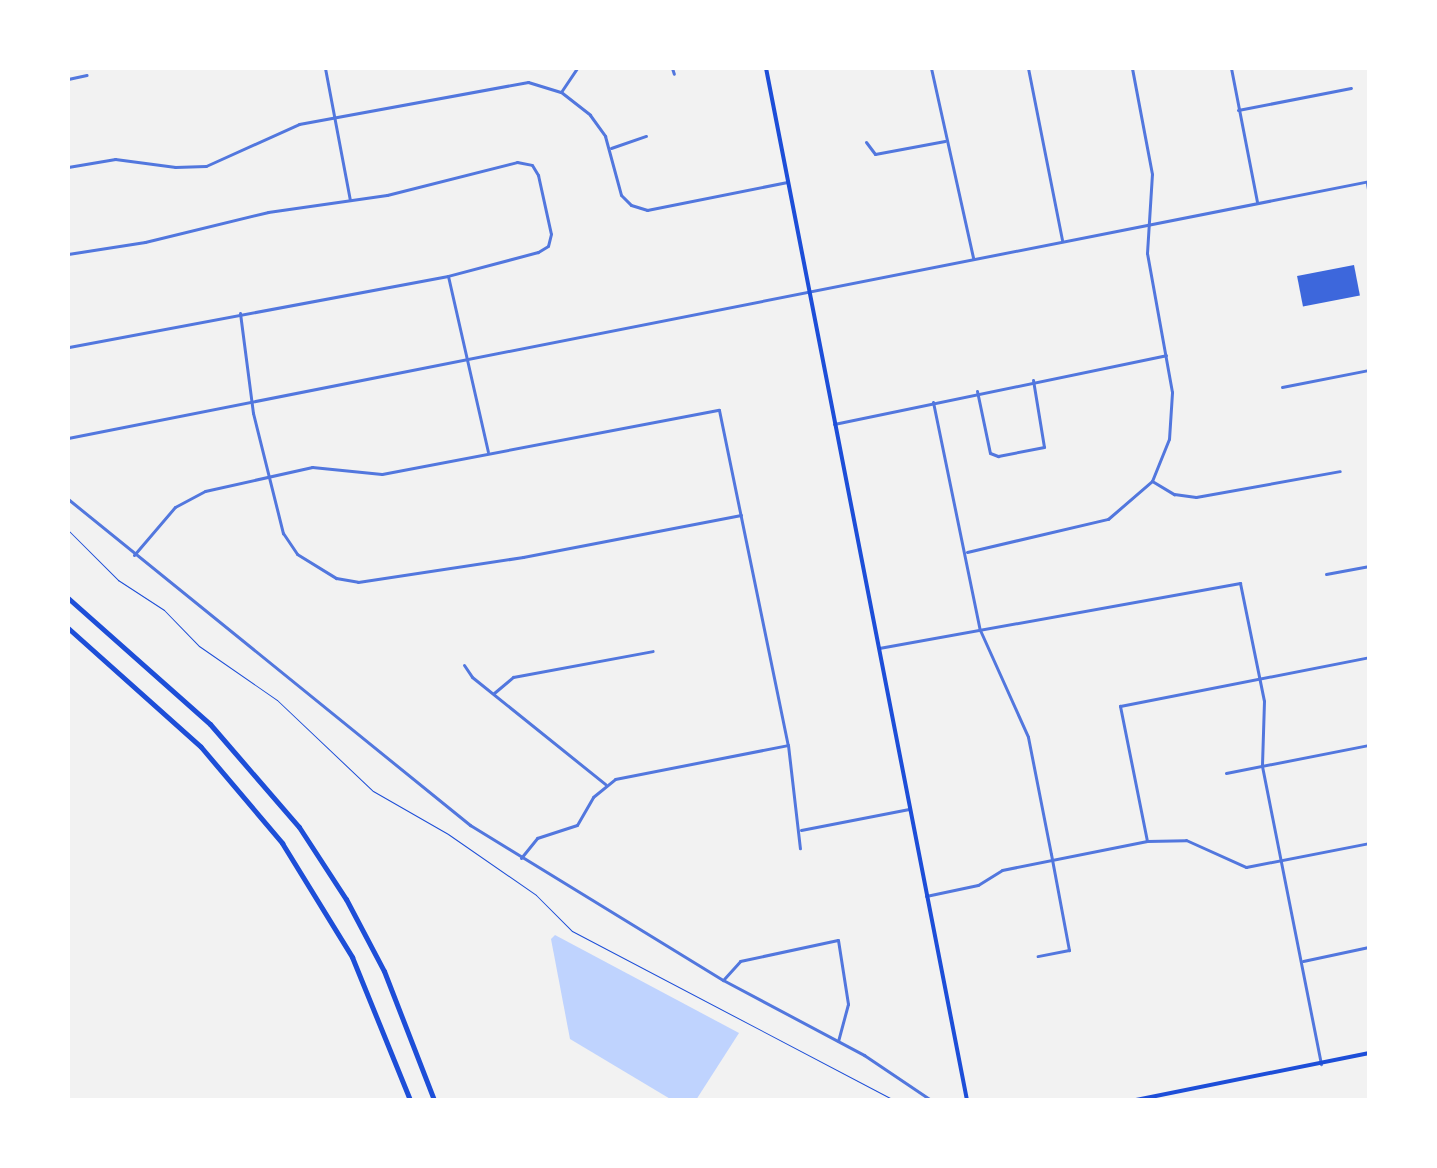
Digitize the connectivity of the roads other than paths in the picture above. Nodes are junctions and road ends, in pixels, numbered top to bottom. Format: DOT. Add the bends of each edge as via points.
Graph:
graph roads {
  1 [pos="325,68"];
  2 [pos="577,68"];
  3 [pos="672,68"];
  4 [pos="766,68"];
  5 [pos="931,68"];
  6 [pos="1028,68"];
  7 [pos="1132,68"];
  8 [pos="1231,68"];
  9 [pos="674,74"];
  10 [pos="87,75"];
  11 [pos="68,79"];
  12 [pos="1351,88"];
  13 [pos="561,92"];
  14 [pos="1238,110"];
  15 [pos="336,117"];
  16 [pos="646,136"];
  17 [pos="945,141"];
  18 [pos="866,142"];
  19 [pos="610,149"];
  20 [pos="68,167"];
  21 [pos="787,182"];
  22 [pos="1368,182"];
  23 [pos="1369,195"];
  24 [pos="350,200"];
  25 [pos="1257,203"];
  26 [pos="1148,224"];
  27 [pos="1062,240"];
  28 [pos="68,254"];
  29 [pos="973,258"];
  30 [pos="448,276"];
  31 [pos="810,290"];
  32 [pos="240,313"];
  33 [pos="68,347"];
  34 [pos="1166,355"];
  35 [pos="468,360"];
  36 [pos="1369,370"];
  37 [pos="1033,380"];
  38 [pos="1282,387"];
  39 [pos="977,391"];
  40 [pos="256,401"];
  41 [pos="933,402"];
  42 [pos="834,424"];
  43 [pos="68,438"];
  44 [pos="488,453"];
  45 [pos="1340,471"];
  46 [pos="268,478"];
  47 [pos="1152,481"];
  48 [pos="68,499"];
  49 [pos="743,515"];
  50 [pos="967,552"];
  51 [pos="134,555"];
  52 [pos="1369,566"];
  53 [pos="1326,574"];
  54 [pos="68,598"];
  55 [pos="68,628"];
  56 [pos="980,630"];
  57 [pos="878,649"];
  58 [pos="653,651"];
  59 [pos="1369,657"];
  60 [pos="464,665"];
  61 [pos="1260,678"];
  62 [pos="494,693"];
  63 [pos="788,745"];
  64 [pos="1369,745"];
  65 [pos="1262,766"];
  66 [pos="1226,773"];
  67 [pos="605,784"];
  68 [pos="909,809"];
  69 [pos="801,830"];
  70 [pos="1147,841"];
  71 [pos="1369,843"];
  72 [pos="800,848"];
  73 [pos="521,858"];
  74 [pos="1052,859"];
  75 [pos="1282,861"];
  76 [pos="926,896"];
  77 [pos="1369,947"];
  78 [pos="1038,956"];
  79 [pos="1303,961"];
  80 [pos="723,980"];
  81 [pos="838,1041"];
  82 [pos="1369,1053"];
  83 [pos="1321,1064"];
  84 [pos="965,1098"];
  85 [pos="410,1100"];
  86 [pos="434,1100"];
  87 [pos="931,1100"];
  88 [pos="1136,1100"];
  1 -- 15 [label="street"];
  2 -- 13 [label="street"];
  3 -- 9 [label="street"];
  4 -- 21 [label="main road"];
  5 -- 17 [label="street"];
  6 -- 27 [label="street"];
  7 -- 26 [label="street" via="1152,174"];
  8 -- 14 [label="street"];
  10 -- 11 [label="street"];
  12 -- 14 [label="street"];
  13 -- 15 [label="street" via="537,83 511,83"];
  13 -- 19 [label="street" via="590,115"];
  14 -- 25 [label="street"];
  15 -- 20 [label="street" via="271,134 232,158 206,166 115,159"];
  15 -- 24 [label="street"];
  16 -- 19 [label="street"];
  17 -- 18 [label="street" via="875,154"];
  17 -- 29 [label="street"];
  19 -- 21 [label="street" via="621,195 647,210"];
  21 -- 31 [label="main road"];
  22 -- 23 [label="street"];
  22 -- 25 [label="street"];
  24 -- 28 [label="street"];
  24 -- 30 [label="street" via="517,162 532,165 551,234 548,246"];
  25 -- 26 [label="street"];
  26 -- 27 [label="street"];
  26 -- 34 [label="street" via="1148,266"];
  27 -- 29 [label="street"];
  29 -- 31 [label="street"];
  30 -- 32 [label="street"];
  30 -- 35 [label="street"];
  31 -- 35 [label="street"];
  31 -- 42 [label="main road"];
  32 -- 33 [label="street"];
  32 -- 40 [label="street"];
  34 -- 37 [label="street"];
  34 -- 47 [label="street" via="1170,429"];
  35 -- 40 [label="street"];
  35 -- 44 [label="street"];
  36 -- 38 [label="street"];
  37 -- 39 [label="street"];
  37 -- 39 [label="street" via="1045,443 1038,449 993,456"];
  39 -- 41 [label="street"];
  40 -- 43 [label="street"];
  40 -- 46 [label="street" via="253,413"];
  41 -- 42 [label="street"];
  41 -- 50 [label="street"];
  42 -- 57 [label="main road"];
  44 -- 46 [label="street" via="382,474 330,466"];
  44 -- 49 [label="street" via="719,410"];
  45 -- 47 [label="street" via="1196,497 1174,494"];
  46 -- 49 [label="street" via="289,546 336,578 358,582"];
  46 -- 51 [label="street" via="190,497 159,522"];
  47 -- 50 [label="street" via="1124,508 1097,524"];
  48 -- 51 [label="street"];
  49 -- 63 [label="street"];
  50 -- 56 [label="street"];
  51 -- 73 [label="street" via="403,776"];
  52 -- 53 [label="street"];
  54 -- 86 [label="highway" via="210,724 299,827 384,971"];
  55 -- 85 [label="highway" via="201,747 282,843 352,957"];
  56 -- 57 [label="street"];
  56 -- 61 [label="street" via="1240,583"];
  56 -- 74 [label="street" via="1028,737"];
  57 -- 68 [label="main road"];
  58 -- 62 [label="street" via="513,677"];
  59 -- 61 [label="street"];
  60 -- 62 [label="street"];
  61 -- 65 [label="street"];
  61 -- 70 [label="street" via="1120,706"];
  62 -- 67 [label="street"];
  63 -- 67 [label="street"];
  63 -- 69 [label="street"];
  64 -- 65 [label="street"];
  65 -- 66 [label="street"];
  65 -- 75 [label="street"];
  67 -- 73 [label="street" via="577,825 537,838"];
  68 -- 69 [label="street"];
  68 -- 76 [label="main road"];
  69 -- 72 [label="street"];
  70 -- 74 [label="street"];
  70 -- 75 [label="street" via="1186,840 1246,867"];
  71 -- 75 [label="street"];
  73 -- 80 [label="street"];
  74 -- 76 [label="street"];
  74 -- 78 [label="street" via="1069,950"];
  75 -- 79 [label="street"];
  76 -- 84 [label="main road"];
  77 -- 79 [label="street"];
  79 -- 83 [label="street"];
  80 -- 81 [label="street"];
  80 -- 81 [label="street" via="740,961 838,940 848,1004"];
  81 -- 87 [label="street"];
  82 -- 83 [label="main road"];
  83 -- 88 [label="main road"];
}
